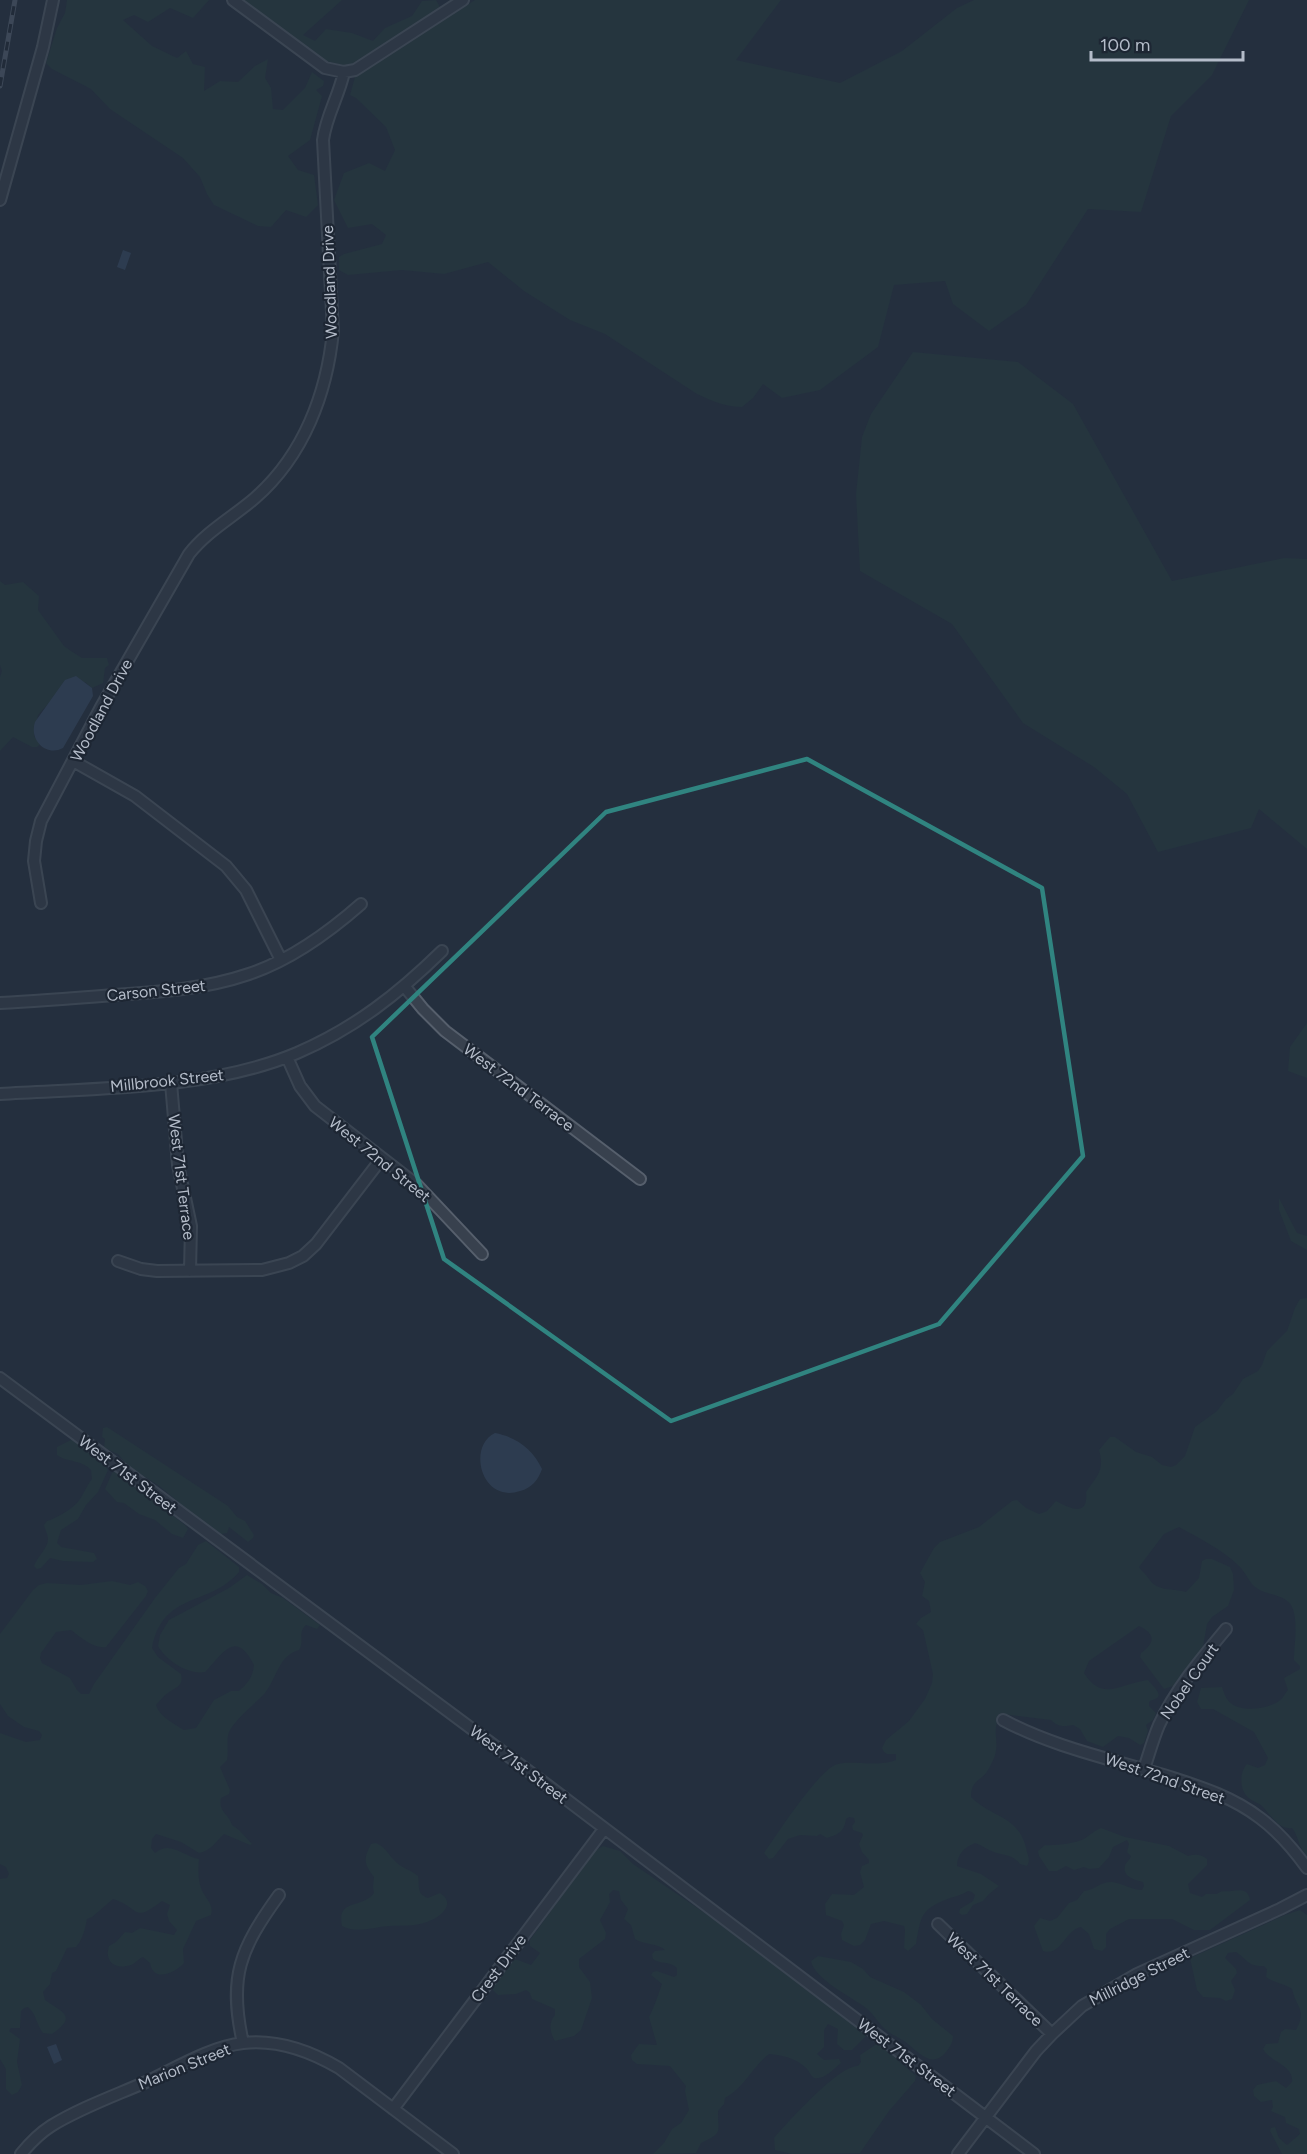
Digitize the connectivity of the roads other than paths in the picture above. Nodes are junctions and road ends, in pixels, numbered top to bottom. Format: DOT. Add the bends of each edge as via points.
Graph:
graph roads {
  1 [pos="53,0"];
  2 [pos="233,0"];
  3 [pos="463,0"];
  4 [pos="344,72"];
  5 [pos="0,200"];
  6 [pos="73,761"];
  7 [pos="41,903"];
  8 [pos="361,904"];
  9 [pos="442,951"];
  10 [pos="281,960"];
  11 [pos="405,987"];
  12 [pos="0,1003"];
  13 [pos="287,1057"];
  14 [pos="171,1083"];
  15 [pos="0,1094"];
  16 [pos="382,1158"];
  17 [pos="640,1179"];
  18 [pos="482,1254"];
  19 [pos="118,1261"];
  20 [pos="190,1271"];
  21 [pos="0,1378"];
  22 [pos="1226,1629"];
  23 [pos="1003,1720"];
  24 [pos="1144,1769"];
  25 [pos="604,1829"];
  26 [pos="1307,1868"];
  27 [pos="279,1895"];
  28 [pos="1307,1895"];
  29 [pos="938,1924"];
  30 [pos="1052,2034"];
  31 [pos="243,2043"];
  32 [pos="393,2109"];
  33 [pos="986,2117"];
  34 [pos="21,2154"];
  35 [pos="453,2154"];
  36 [pos="958,2154"];
  37 [pos="1034,2154"];
  1 -- 5 [label="street"];
  2 -- 4 [label="street" via="325,68"];
  3 -- 4 [label="street" via="355,70"];
  4 -- 6 [label="street, Woodland Drive" via="323,140 333,331 316,410 274,479 200,541 185,560"];
  6 -- 7 [label="street, Woodland Drive" via="38,831 34,861"];
  6 -- 10 [label="street" via="135,796 226,866 246,890"];
  8 -- 10 [label="street, Carson Street" via="328,931"];
  9 -- 11 [label="street, Millbrook Street"];
  10 -- 12 [label="street, Carson Street" via="200,988"];
  11 -- 13 [label="street, Millbrook Street" via="349,1026"];
  11 -- 17 [label="street, West 72nd Terrace" via="445,1031"];
  13 -- 14 [label="street, Millbrook Street" via="220,1076"];
  13 -- 16 [label="street, West 72nd Street" via="310,1101"];
  14 -- 15 [label="street, Millbrook Street"];
  14 -- 20 [label="street, West 71st Terrace" via="178,1165 191,1226"];
  16 -- 18 [label="street, West 72nd Street" via="417,1185"];
  16 -- 20 [label="street" via="323,1237 299,1258 262,1270"];
  19 -- 20 [label="street" via="151,1271"];
  21 -- 25 [label="street, West 71st Street"];
  22 -- 24 [label="street, Nobel Court" via="1165,1713"];
  23 -- 24 [label="street, West 72nd Street" via="1051,1741"];
  24 -- 26 [label="street, West 72nd Street" via="1217,1793 1250,1811 1280,1836"];
  25 -- 32 [label="street, Crest Drive"];
  25 -- 33 [label="street, West 71st Street"];
  27 -- 31 [label="street, Marion Street" via="252,1937 239,1972 236,2013"];
  28 -- 30 [label="street, Millridge Street" via="1113,1986 1082,2006"];
  29 -- 30 [label="street, West 71st Terrace"];
  30 -- 33 [label="street, Millridge Street"];
  31 -- 32 [label="street" via="280,2045 322,2058"];
  31 -- 34 [label="street, Marion Street" via="190,2061 65,2118 40,2134"];
  32 -- 35 [label="street"];
  33 -- 36 [label="street, Millridge Street"];
  33 -- 37 [label="street, West 71st Street"];
}
